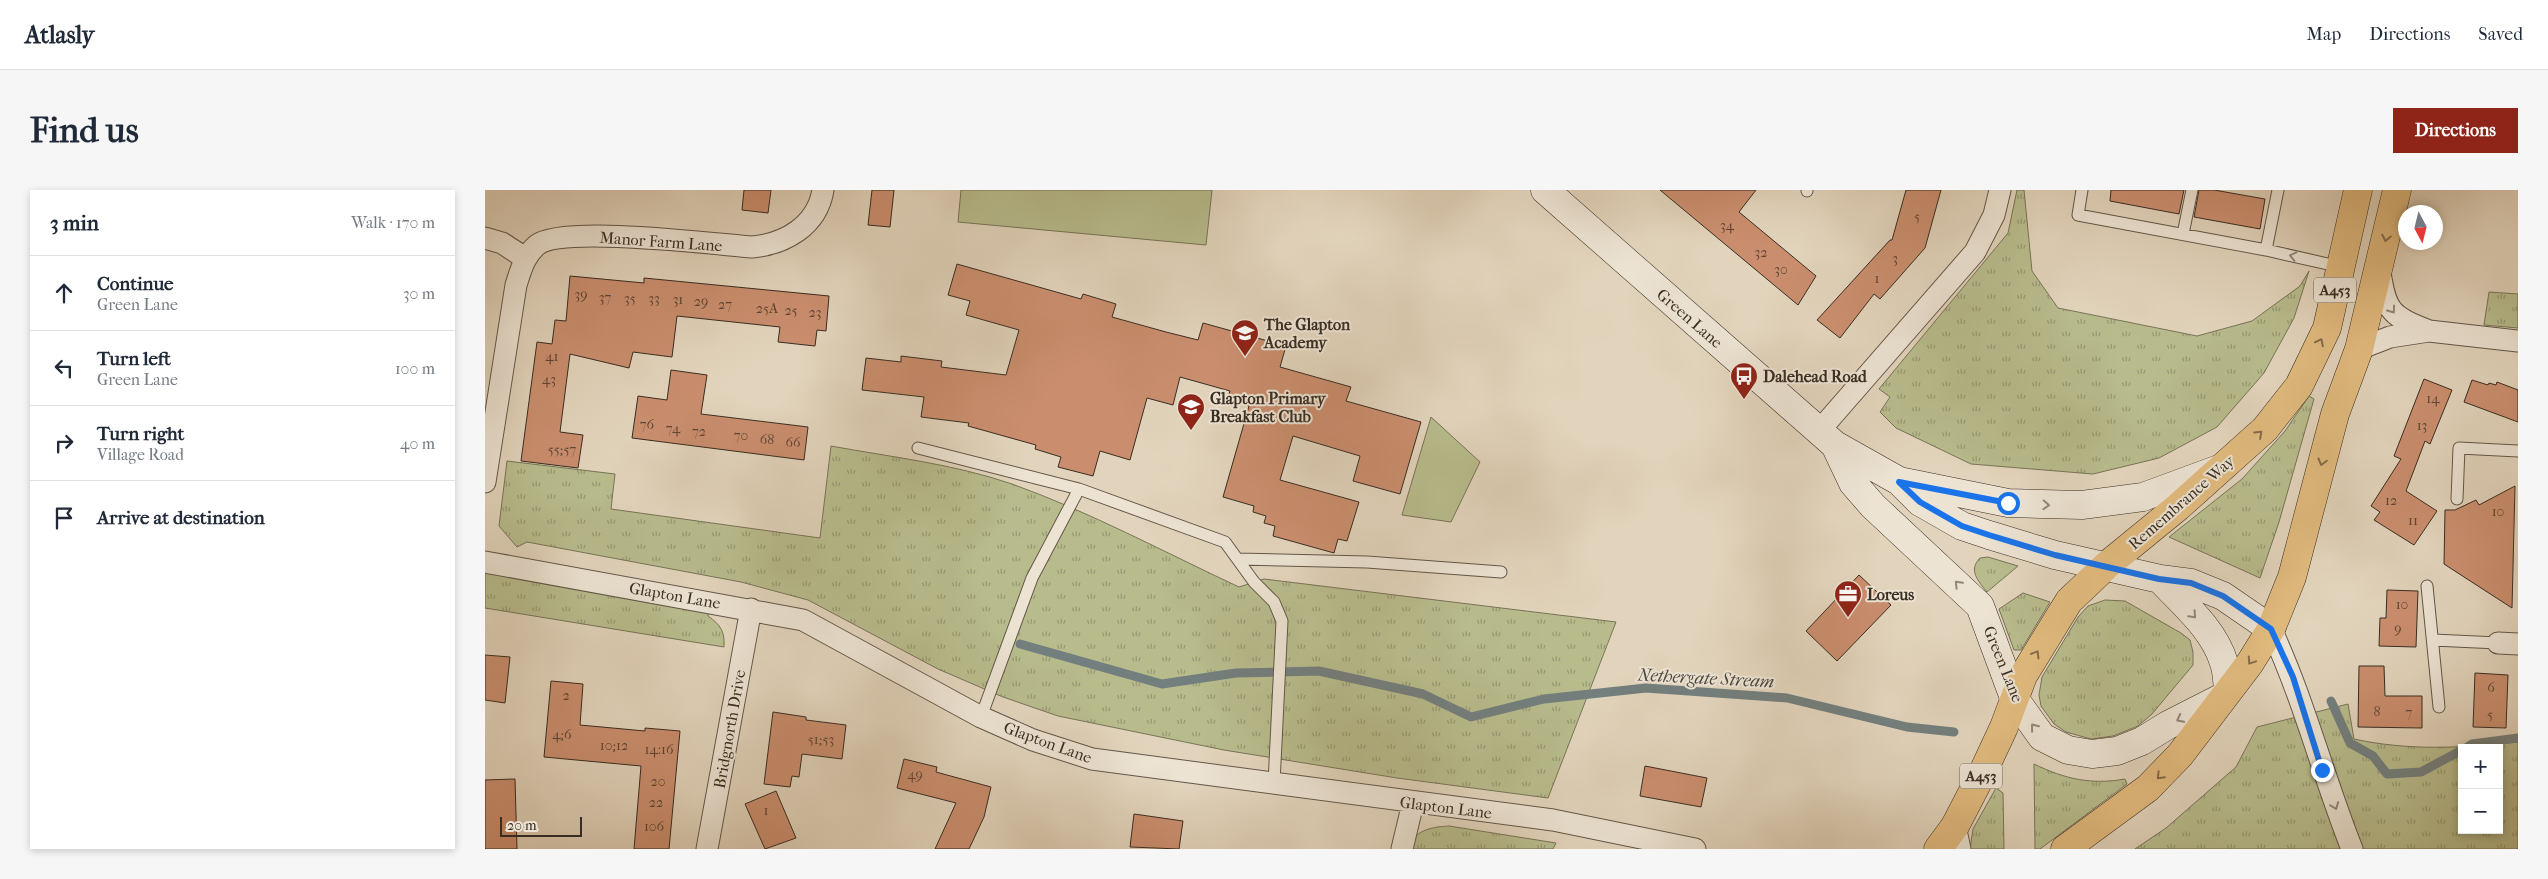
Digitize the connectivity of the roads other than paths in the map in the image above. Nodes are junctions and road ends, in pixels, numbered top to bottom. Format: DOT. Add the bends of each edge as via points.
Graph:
graph roads {
  1 [pos="823,190"];
  2 [pos="2000,190"];
  3 [pos="2082,190"];
  4 [pos="2191,190"];
  5 [pos="2278,190"];
  6 [pos="2358,190"];
  7 [pos="2397,190"];
  8 [pos="1559,195"];
  9 [pos="2183,234"];
  10 [pos="485,238"];
  11 [pos="2266,250"];
  12 [pos="525,258"];
  13 [pos="2341,267"];
  14 [pos="2380,269"];
  15 [pos="2429,331"];
  16 [pos="2518,341"];
  17 [pos="2359,349"];
  18 [pos="1827,438"];
  19 [pos="918,448"];
  20 [pos="2518,451"];
  21 [pos="2223,467"];
  22 [pos="485,482"];
  23 [pos="1899,482"];
  24 [pos="1079,489"];
  25 [pos="2457,499"];
  26 [pos="1238,559"];
  27 [pos="485,562"];
  28 [pos="2107,565"];
  29 [pos="1501,572"];
  30 [pos="2159,579"];
  31 [pos="2427,586"];
  32 [pos="751,608"];
  33 [pos="2271,629"];
  34 [pos="2433,640"];
  35 [pos="2508,643"];
  36 [pos="2225,694"];
  37 [pos="2015,698"];
  38 [pos="2439,707"];
  39 [pos="981,717"];
  40 [pos="1274,783"];
  41 [pos="1413,802"];
  42 [pos="1957,838"];
  43 [pos="707,849"];
  44 [pos="1402,849"];
  45 [pos="1695,849"];
  46 [pos="1937,849"];
  47 [pos="2065,849"];
  48 [pos="2352,849"];
  1 -- 12 [label="street, Manor Farm Lane" via="817,208 801,230 768,246 618,236 562,238 538,244"];
  2 -- 18 [label="street" via="1994,215 1975,252"];
  3 -- 9 [label="lane" via="2078,215"];
  4 -- 9 [label="lane"];
  5 -- 11 [label="lane"];
  6 -- 13 [label="highway, Remembrance Way / A453"];
  7 -- 14 [label="highway, A453, one-way"];
  8 -- 18 [label="street, Green Lane"];
  9 -- 11 [label="lane"];
  10 -- 12 [label="street" via="502,243"];
  13 -- 11 [label="lane, one-way"];
  12 -- 22 [label="street" via="516,285"];
  21 -- 13 [label="highway, Remembrance Way / A453, one-way" via="2265,429 2299,386 2327,328"];
  14 -- 15 [label="street, one-way" via="2384,299 2398,318"];
  14 -- 17 [label="highway, A453"];
  15 -- 16 [label="street"];
  15 -- 17 [label="street" via="2390,337"];
  17 -- 33 [label="highway, one-way" via="2335,414 2292,577"];
  18 -- 23 [label="street, Green Lane"];
  37 -- 18 [label="street, Green Lane, one-way" via="1980,606 1873,506 1853,483"];
  19 -- 24 [label="lane"];
  20 -- 25 [label="lane" via="2459,448"];
  23 -- 21 [label="street, Green Lane, one-way" via="2008,503 2082,505 2143,497"];
  21 -- 28 [label="highway, Remembrance Way / A453"];
  23 -- 28 [label="street, Green Lane" via="1920,502 1962,526 2055,555"];
  24 -- 26 [label="lane" via="1225,542"];
  24 -- 39 [label="lane" via="1032,578"];
  26 -- 29 [label="lane" via="1367,562"];
  26 -- 40 [label="lane" via="1275,602 1282,621"];
  27 -- 32 [label="street, Glapton Lane"];
  28 -- 30 [label="street, Green Lane"];
  37 -- 28 [label="highway, Remembrance Way / A453, one-way" via="2035,655 2069,602"];
  30 -- 33 [label="street, Green Lane" via="2191,583 2223,596"];
  30 -- 36 [label="street, one-way" via="2202,624 2217,645 2225,664"];
  31 -- 34 [label="lane"];
  32 -- 39 [label="street, Glapton Lane" via="803,620"];
  32 -- 43 [label="street, Bridgnorth Drive"];
  33 -- 36 [label="highway, one-way"];
  33 -- 48 [label="street, one-way" via="2293,677 2322,770"];
  34 -- 35 [label="lane"];
  34 -- 38 [label="lane"];
  36 -- 37 [label="street, Green Lane, one-way" via="2142,741 2117,751 2092,754 2068,750 2042,737"];
  36 -- 47 [label="highway, one-way" via="2180,755 2148,788"];
  37 -- 42 [label="highway, Remembrance Way / A453"];
  39 -- 40 [label="street, Glapton Lane" via="1033,740 1092,759"];
  40 -- 41 [label="street, Glapton Lane"];
  41 -- 44 [label="street"];
  41 -- 45 [label="street, Glapton Lane" via="1553,820"];
  42 -- 46 [label="highway, Remembrance Way / A453"];
}
